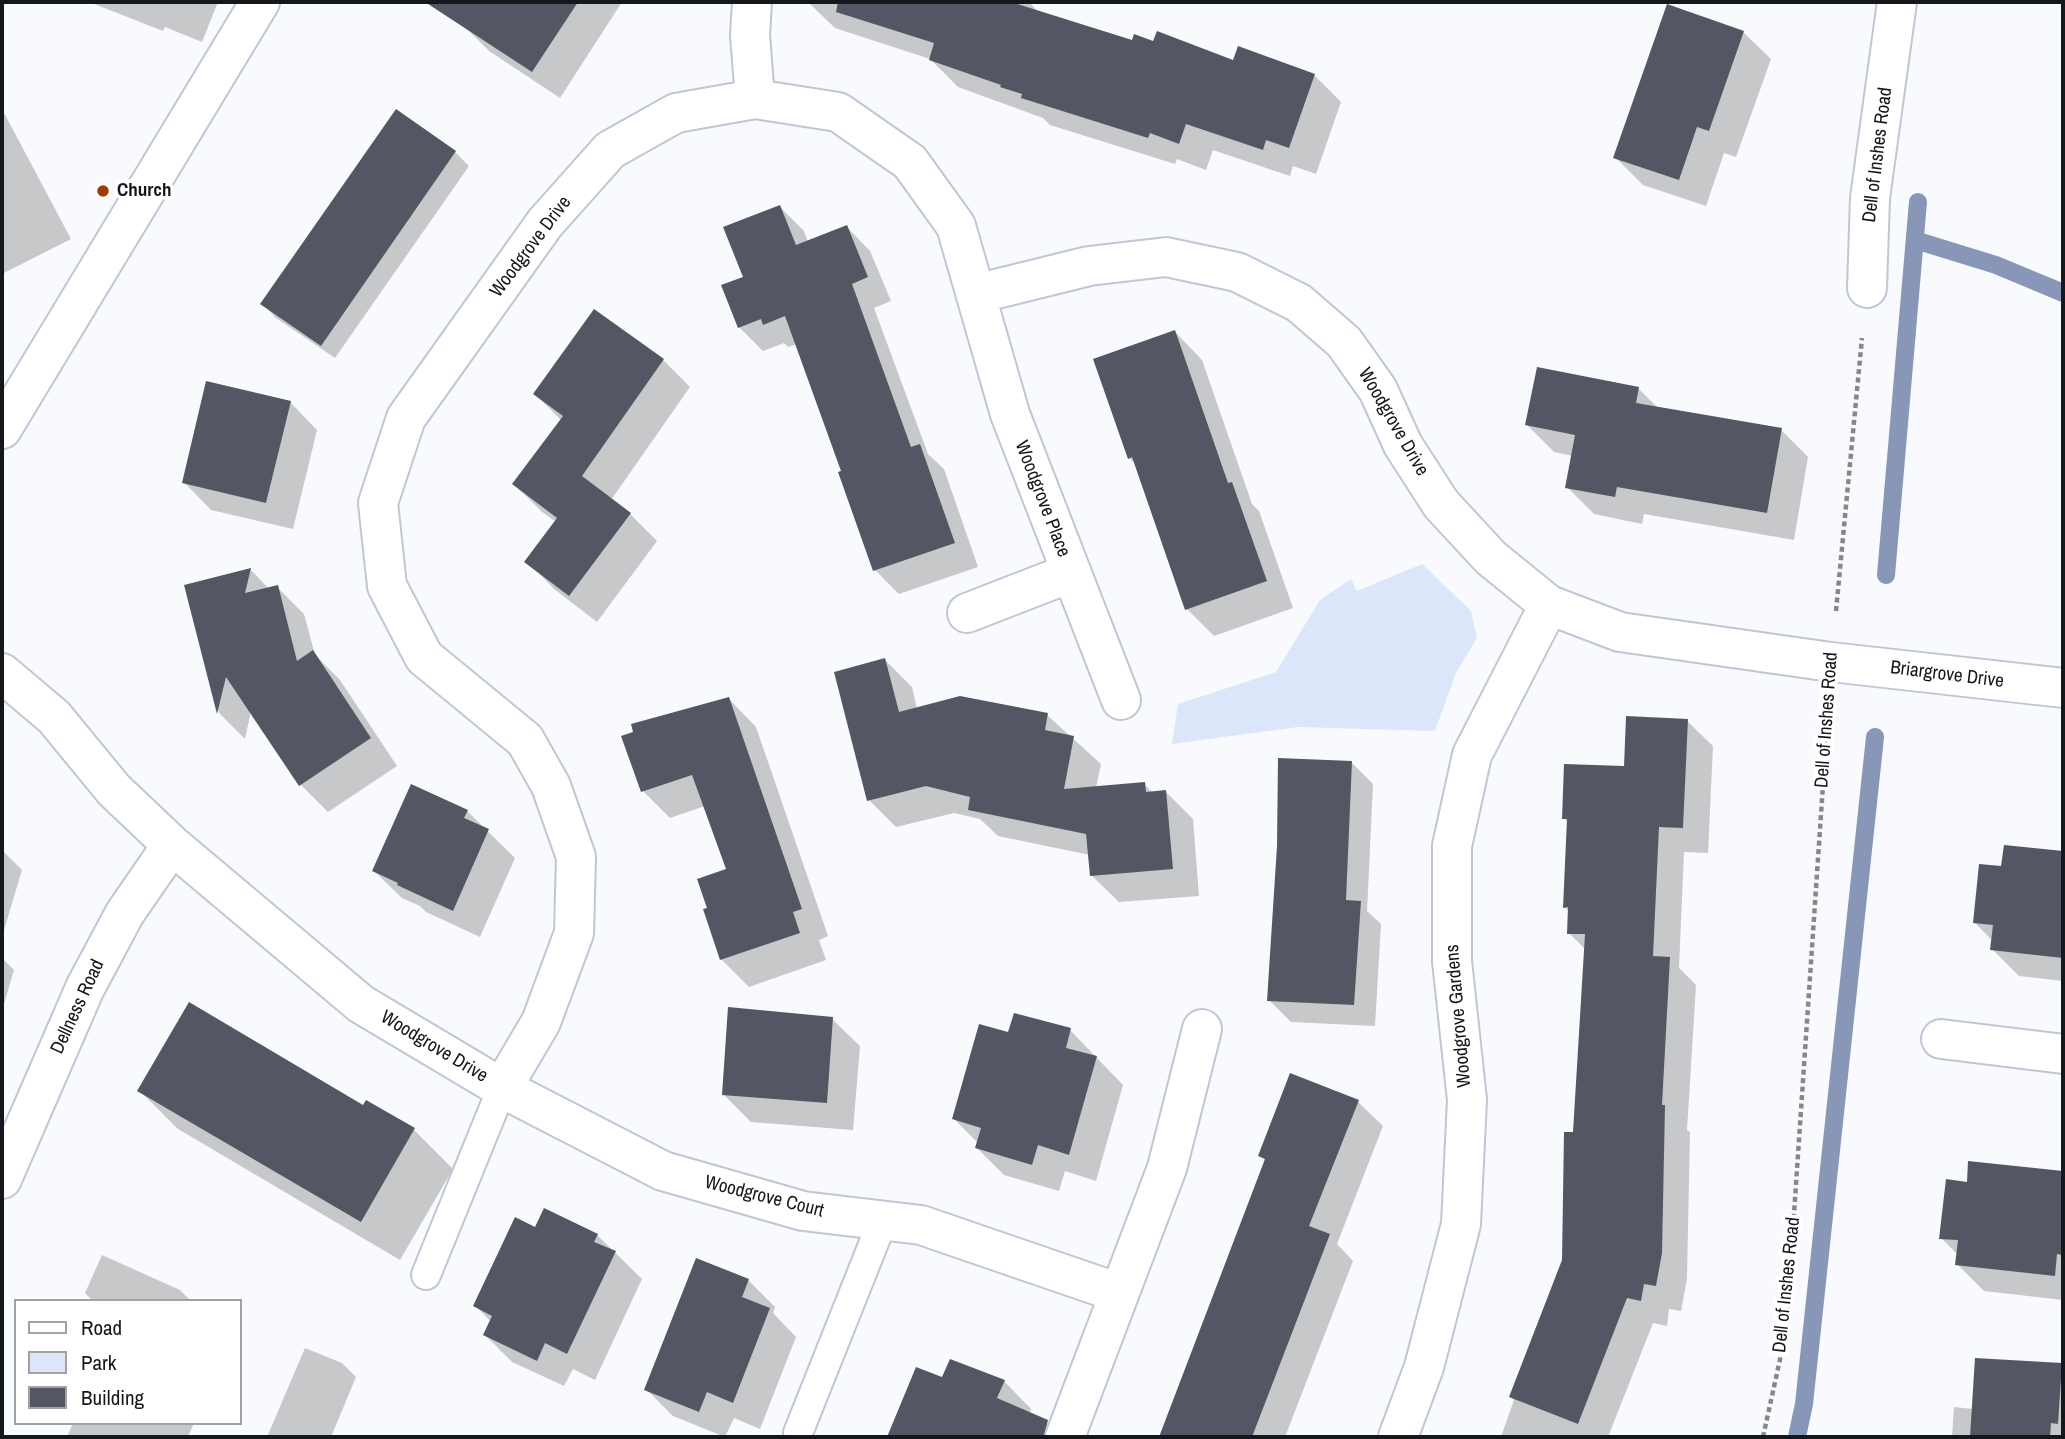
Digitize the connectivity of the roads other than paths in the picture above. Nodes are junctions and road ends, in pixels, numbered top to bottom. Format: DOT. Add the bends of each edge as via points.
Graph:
graph roads {
  1 [pos="260,2"];
  2 [pos="752,2"];
  3 [pos="1897,2"];
  4 [pos="755,99"];
  5 [pos="1867,288"];
  6 [pos="976,294"];
  7 [pos="2,429"];
  8 [pos="1070,572"];
  9 [pos="1549,605"];
  10 [pos="967,613"];
  11 [pos="1831,662"];
  12 [pos="2,673"];
  13 [pos="2063,688"];
  14 [pos="1121,700"];
  15 [pos="172,845"];
  16 [pos="1202,1029"];
  17 [pos="1941,1039"];
  18 [pos="2063,1054"];
  19 [pos="502,1088"];
  20 [pos="2,1179"];
  21 [pos="883,1220"];
  22 [pos="426,1275"];
  23 [pos="1119,1293"];
  24 [pos="798,1433"];
  25 [pos="1065,1437"];
  26 [pos="1398,1437"];
  1 -- 7 [label="street"];
  2 -- 4 [label="street"];
  3 -- 5 [label="street, Dell of Inshes Road" via="1870,198"];
  4 -- 6 [label="street, Woodgrove Drive" via="838,113 910,162 956,226"];
  4 -- 19 [label="street, Woodgrove Drive" via="676,113 610,150 545,223 406,418 378,503 387,586 424,657 525,740 551,786 576,857 574,933 541,1021"];
  6 -- 8 [label="street, Woodgrove Place" via="1010,414"];
  6 -- 9 [label="street, Woodgrove Drive" via="1089,266 1166,257 1237,272 1299,303 1344,342 1378,390 1403,445 1441,503 1491,558"];
  8 -- 10 [label="street"];
  8 -- 14 [label="street, Woodgrove Place"];
  9 -- 11 [label="street, Woodgrove Drive" via="1620,632"];
  9 -- 26 [label="street, Woodgrove Gardens" via="1472,755 1452,846 1452,961 1467,1100 1461,1224 1424,1367"];
  11 -- 13 [label="street, Briargrove Drive"];
  12 -- 15 [label="street, Woodgrove Drive" via="54,717 114,790"];
  15 -- 19 [label="street, Woodgrove Drive" via="361,1004"];
  15 -- 20 [label="street, Dellness Road" via="125,914 85,988"];
  16 -- 23 [label="street" via="1167,1168"];
  17 -- 18 [label="street"];
  19 -- 21 [label="street, Woodgrove Court" via="663,1171 803,1211"];
  19 -- 22 [label="lane"];
  21 -- 23 [label="street, Woodgrove Court" via="921,1226"];
  21 -- 24 [label="lane"];
  23 -- 25 [label="street"];
}
